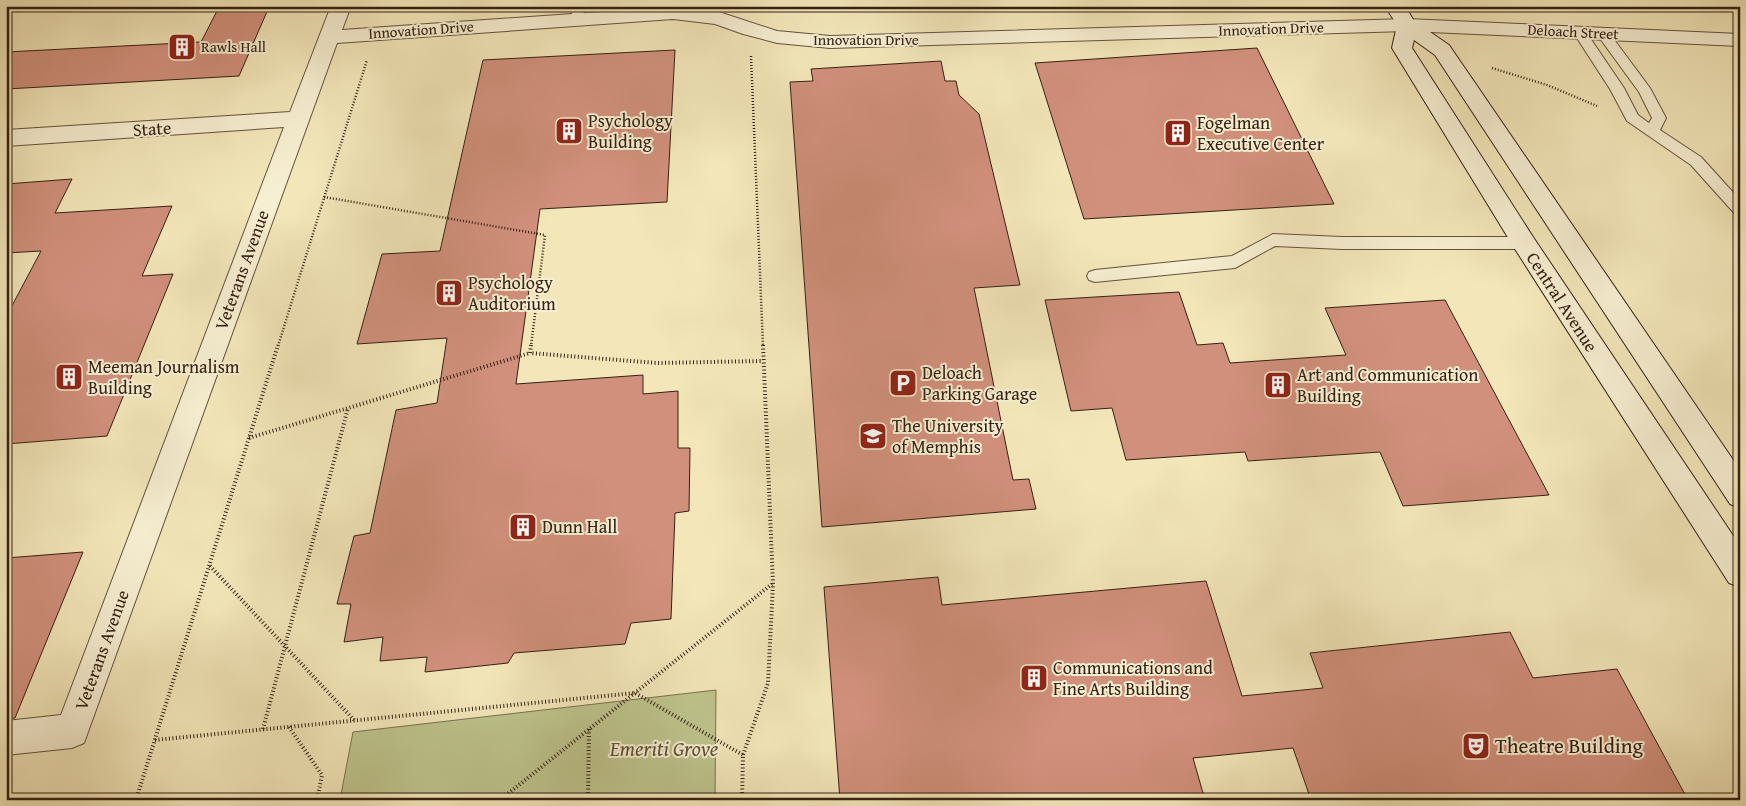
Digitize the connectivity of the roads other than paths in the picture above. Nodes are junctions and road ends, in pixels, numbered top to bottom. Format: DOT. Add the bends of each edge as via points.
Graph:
graph roads {
  1 [pos="341,6"];
  2 [pos="674,9"];
  3 [pos="578,12"];
  4 [pos="1401,16"];
  5 [pos="1579,32"];
  6 [pos="1602,33"];
  7 [pos="330,37"];
  8 [pos="1740,40"];
  9 [pos="298,119"];
  10 [pos="1652,132"];
  11 [pos="6,138"];
  12 [pos="1740,210"];
  13 [pos="1524,244"];
  14 [pos="1095,276"];
  15 [pos="1740,495"];
  16 [pos="1740,573"];
  17 [pos="6,738"];
  1 -- 7 [label="street, Veterans Avenue"];
  2 -- 3 [label="street, Innovation Drive"];
  2 -- 4 [label="street, Innovation Drive" via="719,18 777,38 830,42"];
  3 -- 7 [label="street, Innovation Drive"];
  4 -- 5 [label="street, Deloach Street"];
  4 -- 13 [label="street, Central Avenue" via="1402,48"];
  4 -- 15 [label="street" via="1442,50"];
  5 -- 6 [label="street, Deloach Street"];
  5 -- 10 [label="lane" via="1617,88 1632,118"];
  6 -- 8 [label="street, Deloach Street"];
  6 -- 10 [label="lane" via="1651,99 1658,118"];
  7 -- 9 [label="street, Veterans Avenue"];
  9 -- 11 [label="street, State"];
  9 -- 17 [label="street, Veterans Avenue" via="72,731"];
  10 -- 12 [label="lane" via="1696,161"];
  13 -- 14 [label="lane" via="1273,240 1235,262"];
  13 -- 16 [label="street, Central Avenue"];
}
